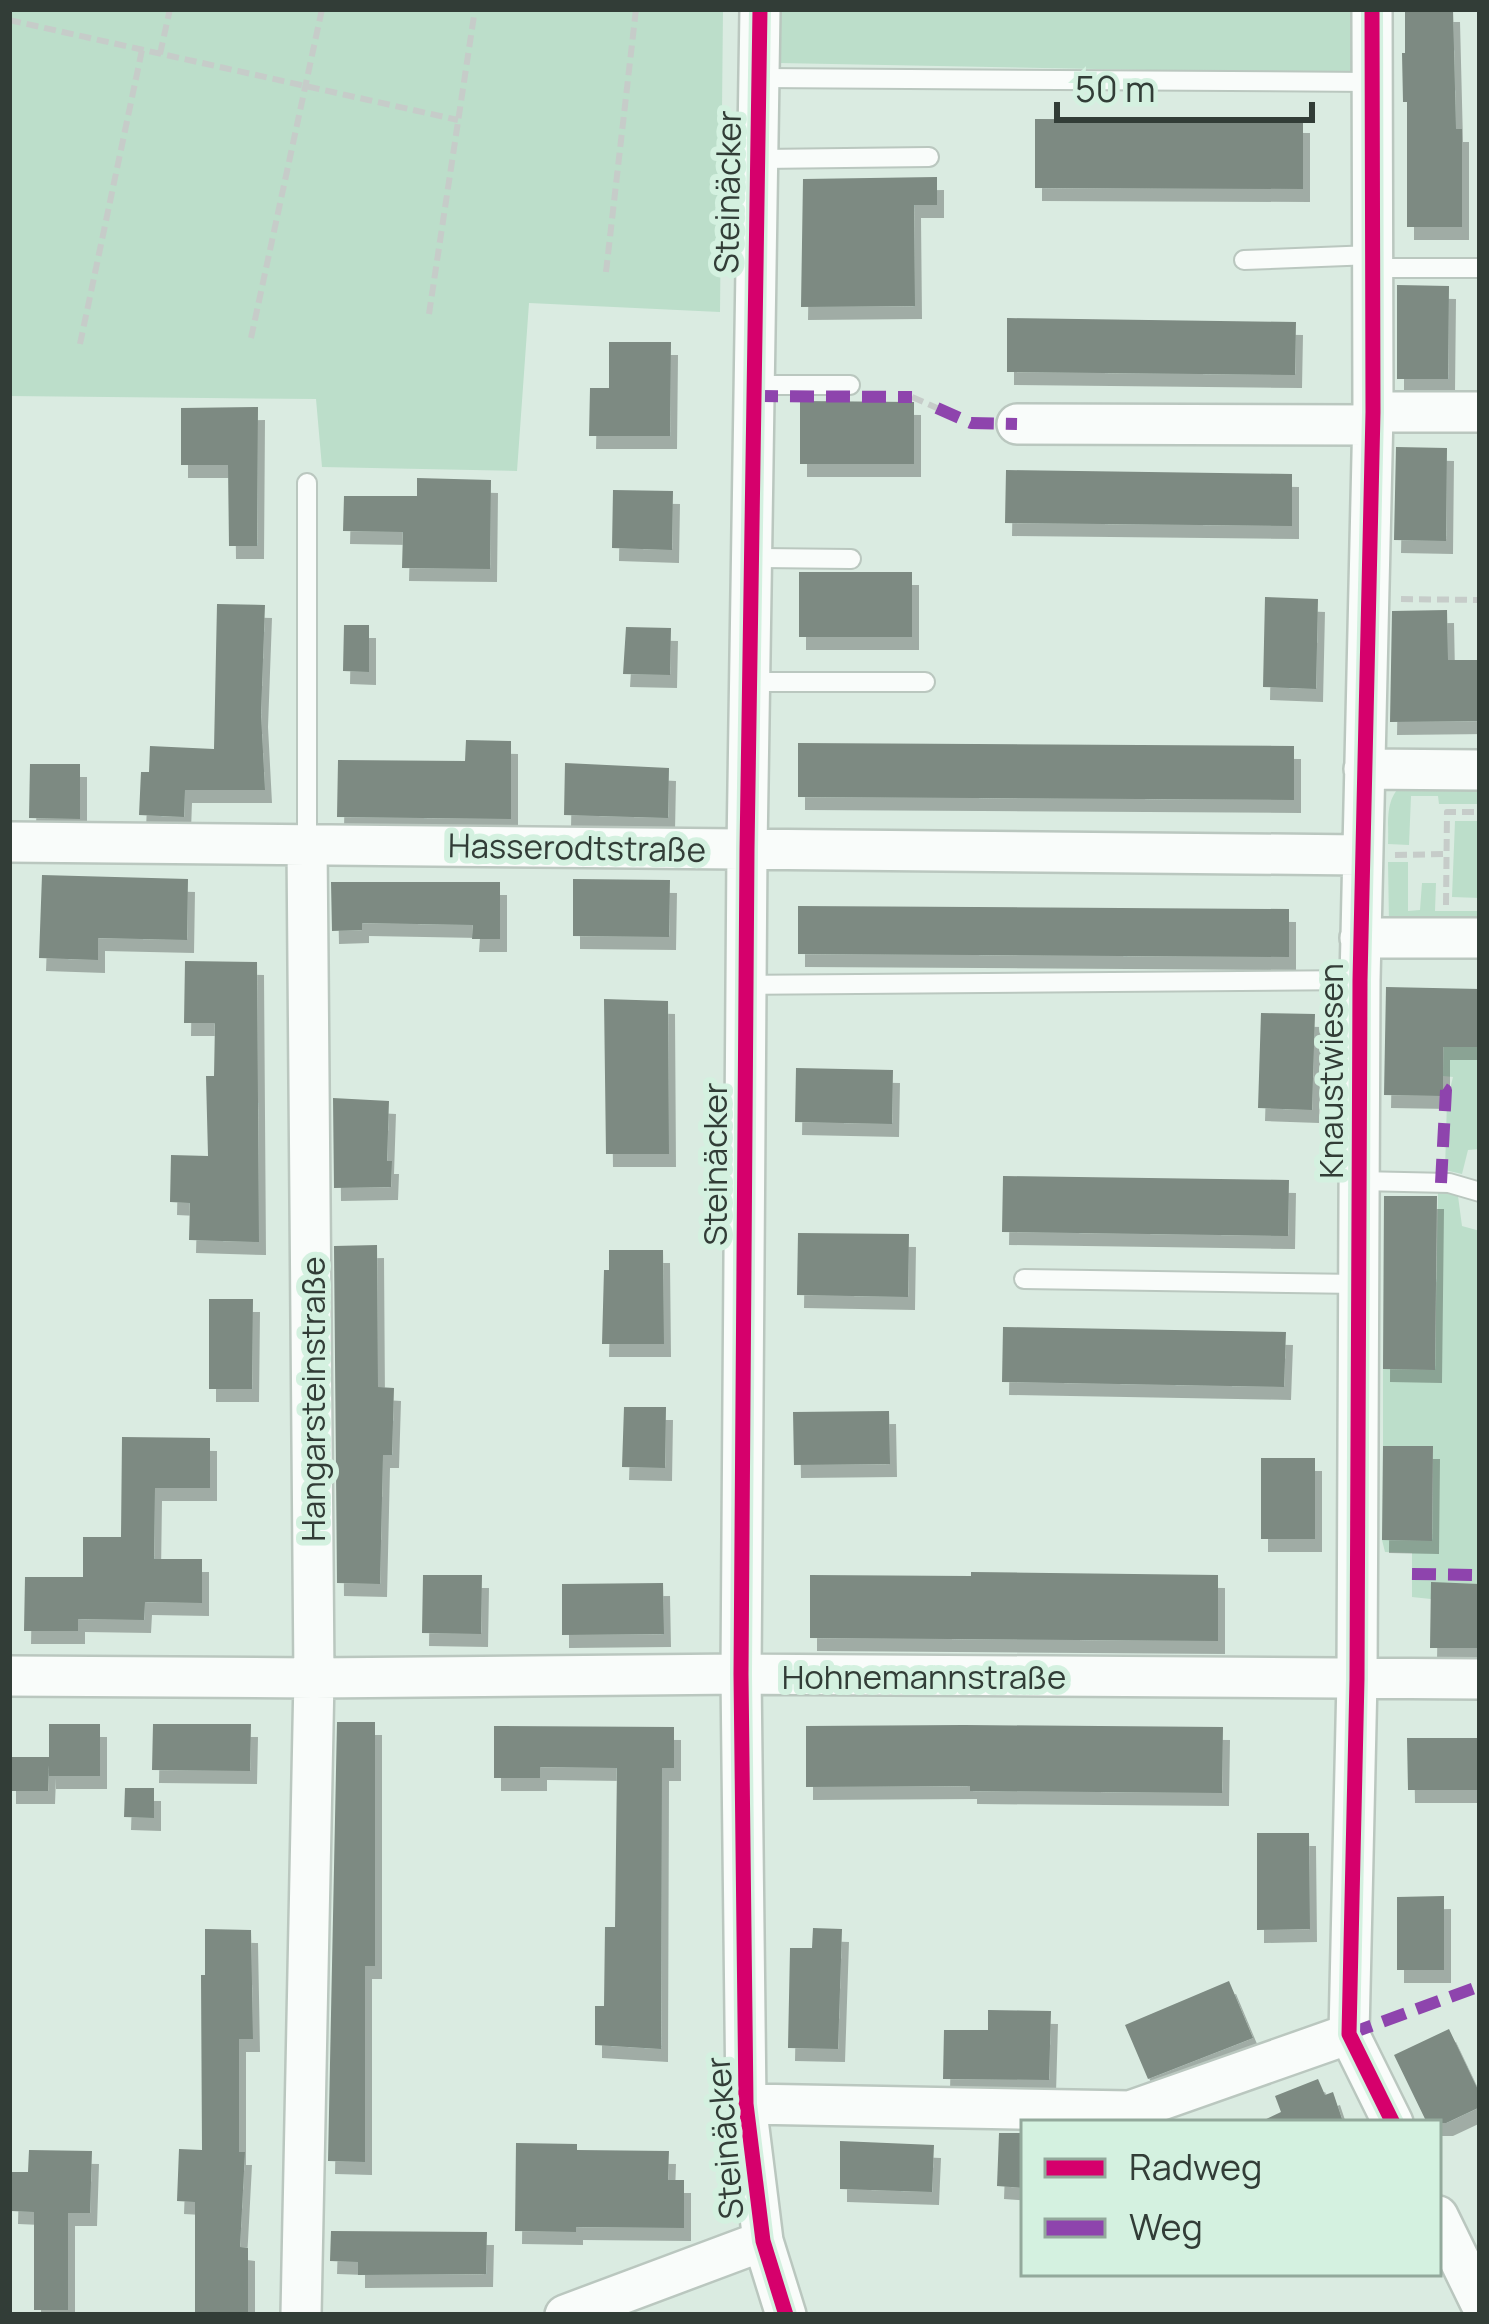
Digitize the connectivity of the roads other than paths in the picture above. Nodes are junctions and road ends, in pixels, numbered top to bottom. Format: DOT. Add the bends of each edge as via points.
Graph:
graph roads {
  1 [pos="760,9"];
  2 [pos="1372,9"];
  3 [pos="758,78"];
  4 [pos="1371,82"];
  5 [pos="929,157"];
  6 [pos="757,159"];
  7 [pos="1244,260"];
  8 [pos="1372,262"];
  9 [pos="1480,268"];
  10 [pos="754,385"];
  11 [pos="850,385"];
  12 [pos="1480,412"];
  13 [pos="1372,418"];
  14 [pos="1017,424"];
  15 [pos="307,483"];
  16 [pos="751,558"];
  17 [pos="851,560"];
  18 [pos="749,682"];
  19 [pos="925,682"];
  20 [pos="1364,769"];
  21 [pos="1480,770"];
  22 [pos="9,842"];
  23 [pos="307,843"];
  24 [pos="747,850"];
  25 [pos="1362,855"];
  26 [pos="1471,921"];
  27 [pos="1360,938"];
  28 [pos="1360,980"];
  29 [pos="746,986"];
  30 [pos="1359,1181"];
  31 [pos="1480,1192"];
  32 [pos="1024,1279"];
  33 [pos="1358,1284"];
  34 [pos="741,1675"];
  35 [pos="9,1676"];
  36 [pos="314,1678"];
  37 [pos="1357,1678"];
  38 [pos="1480,1679"];
  39 [pos="1349,2034"];
  40 [pos="746,2104"];
  41 [pos="1392,2120"];
  42 [pos="1441,2222"];
  43 [pos="764,2241"];
  44 [pos="1480,2302"];
  45 [pos="301,2315"];
  46 [pos="565,2315"];
  47 [pos="786,2315"];
  1 -- 3 [label="street, Steinäcker"];
  2 -- 4 [label="street, Knaustwiesen"];
  3 -- 4 [label="lane"];
  3 -- 6 [label="street, Steinäcker"];
  4 -- 8 [label="street, Knaustwiesen"];
  5 -- 6 [label="lane"];
  6 -- 10 [label="street, Steinäcker"];
  7 -- 8 [label="lane"];
  8 -- 9 [label="lane"];
  8 -- 13 [label="street, Knaustwiesen"];
  10 -- 11 [label="lane"];
  10 -- 16 [label="street, Steinäcker"];
  12 -- 13 [label="street"];
  13 -- 14 [label="street"];
  13 -- 20 [label="street, Knaustwiesen"];
  15 -- 23 [label="lane, Hangarsteinstraße"];
  16 -- 17 [label="lane"];
  16 -- 18 [label="street, Steinäcker"];
  18 -- 19 [label="lane"];
  18 -- 24 [label="street, Steinäcker"];
  20 -- 21 [label="street"];
  20 -- 25 [label="street, Knaustwiesen"];
  22 -- 23 [label="street, Hasserodtstraße"];
  23 -- 24 [label="street, Hasserodtstraße"];
  23 -- 36 [label="street, Hangarsteinstraße"];
  24 -- 25 [label="street, Hasserodtstraße"];
  24 -- 29 [label="street, Steinäcker"];
  25 -- 27 [label="street, Knaustwiesen"];
  26 -- 27 [label="street"];
  27 -- 28 [label="street, Knaustwiesen"];
  28 -- 29 [label="lane"];
  28 -- 30 [label="street, Knaustwiesen"];
  29 -- 34 [label="street, Steinäcker"];
  30 -- 31 [label="lane"];
  30 -- 33 [label="street, Knaustwiesen"];
  32 -- 33 [label="lane"];
  33 -- 37 [label="street, Knaustwiesen"];
  34 -- 36 [label="street, Hohnemannstraße"];
  34 -- 37 [label="street, Hohnemannstraße"];
  34 -- 40 [label="street, Steinäcker"];
  35 -- 36 [label="street, Hohnemannstraße"];
  36 -- 45 [label="street, Hangarsteinstraße"];
  37 -- 38 [label="street, Hohnemannstraße"];
  37 -- 39 [label="street, Knaustwiesen"];
  39 -- 40 [label="street" via="1130,2111"];
  39 -- 41 [label="street, Knaustwiesen"];
  40 -- 43 [label="street, Steinäcker"];
  42 -- 44 [label="street"];
  43 -- 46 [label="street"];
  43 -- 47 [label="street, Steinäcker"];
}
